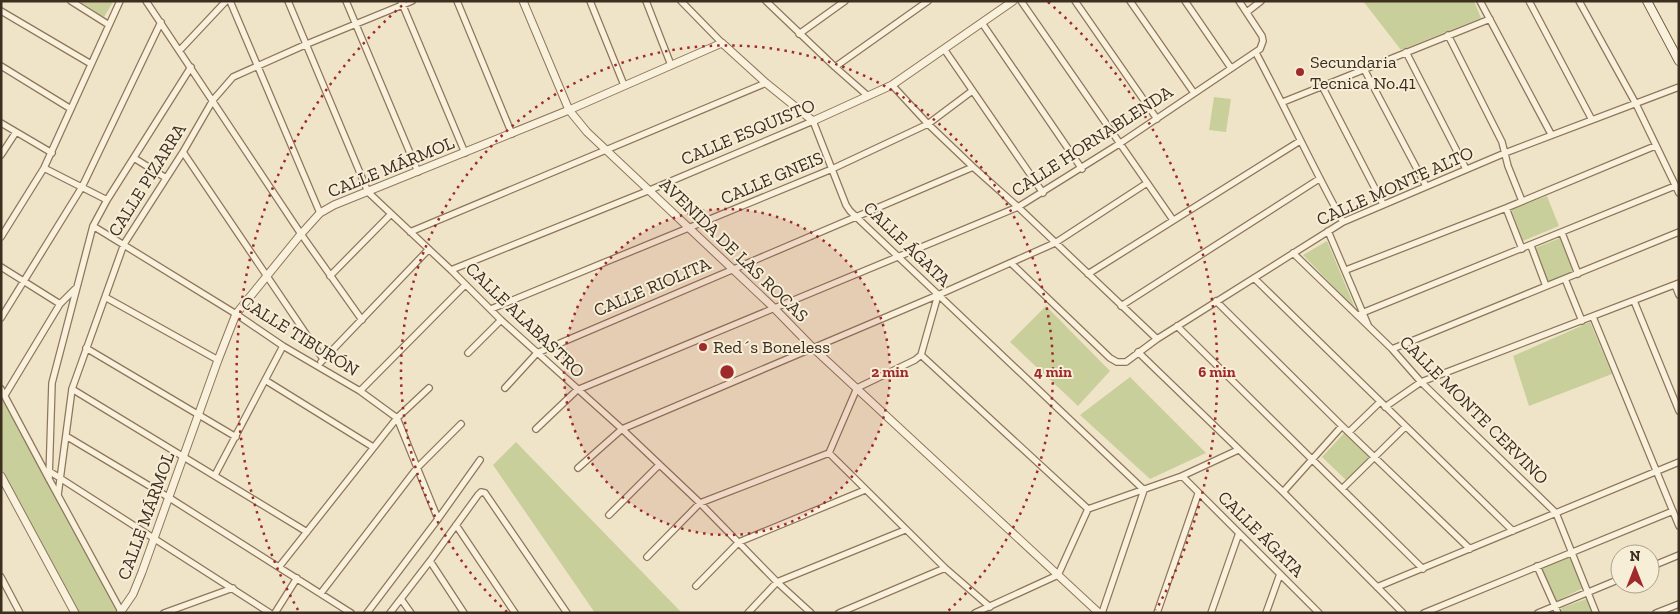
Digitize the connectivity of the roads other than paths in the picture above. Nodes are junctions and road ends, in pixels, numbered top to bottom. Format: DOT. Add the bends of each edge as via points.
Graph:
graph roads {
  1 [pos="71,1"];
  2 [pos="146,1"];
  3 [pos="226,1"];
  4 [pos="230,1"];
  5 [pos="288,1"];
  6 [pos="346,1"];
  7 [pos="412,1"];
  8 [pos="457,1"];
  9 [pos="523,1"];
  10 [pos="590,1"];
  11 [pos="646,1"];
  12 [pos="681,1"];
  13 [pos="766,1"];
  14 [pos="845,1"];
  15 [pos="928,1"];
  16 [pos="1013,1"];
  17 [pos="1021,1"];
  18 [pos="1075,1"];
  19 [pos="1130,1"];
  20 [pos="1185,1"];
  21 [pos="1239,1"];
  22 [pos="1261,1"];
  23 [pos="1480,1"];
  24 [pos="1530,1"];
  25 [pos="1579,1"];
  26 [pos="1647,1"];
  27 [pos="119,2"];
  28 [pos="402,3"];
  29 [pos="1,11"];
  30 [pos="1247,12"];
  31 [pos="1490,19"];
  32 [pos="161,22"];
  33 [pos="982,23"];
  34 [pos="109,24"];
  35 [pos="355,24"];
  36 [pos="799,34"];
  37 [pos="1448,35"];
  38 [pos="722,43"];
  39 [pos="307,44"];
  40 [pos="944,48"];
  41 [pos="180,50"];
  42 [pos="1406,52"];
  43 [pos="1256,53"];
  44 [pos="1679,61"];
  45 [pos="91,64"];
  46 [pos="258,65"];
  47 [pos="671,65"];
  48 [pos="1,66"];
  49 [pos="191,67"];
  50 [pos="835,67"];
  51 [pos="1231,68"];
  52 [pos="1364,69"];
  53 [pos="766,83"];
  54 [pos="624,85"];
  55 [pos="892,85"];
  56 [pos="1322,86"];
  57 [pos="1679,87"];
  58 [pos="972,90"];
  59 [pos="1194,93"];
  60 [pos="868,96"];
  61 [pos="213,100"];
  62 [pos="1283,102"];
  63 [pos="1636,104"];
  64 [pos="71,109"];
  65 [pos="569,110"];
  66 [pos="1157,119"];
  67 [pos="1592,120"];
  68 [pos="813,121"];
  69 [pos="1,123"];
  70 [pos="928,124"];
  71 [pos="16,132"];
  72 [pos="512,134"];
  73 [pos="1551,134"];
  74 [pos="1300,141"];
  75 [pos="1119,144"];
  76 [pos="1655,146"];
  77 [pos="606,151"];
  78 [pos="183,152"];
  79 [pos="52,153"];
  80 [pos="465,153"];
  81 [pos="1506,153"];
  82 [pos="1,155"];
  83 [pos="134,158"];
  84 [pos="972,167"];
  85 [pos="44,168"];
  86 [pos="832,169"];
  87 [pos="1082,169"];
  88 [pos="1466,169"];
  89 [pos="418,172"];
  90 [pos="166,178"];
  91 [pos="1319,179"];
  92 [pos="1147,183"];
  93 [pos="1426,186"];
  94 [pos="1676,186"];
  95 [pos="82,187"];
  96 [pos="650,190"];
  97 [pos="368,192"];
  98 [pos="1043,192"];
  99 [pos="1679,193"];
  100 [pos="107,200"];
  101 [pos="1522,201"];
  102 [pos="1383,204"];
  103 [pos="1018,207"];
  104 [pos="1506,208"];
  105 [pos="320,213"];
  106 [pos="391,214"];
  107 [pos="856,217"];
  108 [pos="1173,220"];
  109 [pos="1343,222"];
  110 [pos="93,226"];
  111 [pos="690,228"];
  112 [pos="1328,231"];
  113 [pos="410,232"];
  114 [pos="1679,232"];
  115 [pos="1562,233"];
  116 [pos="301,234"];
  117 [pos="1,237"];
  118 [pos="1055,243"];
  119 [pos="124,244"];
  120 [pos="1531,246"];
  121 [pos="1522,249"];
  122 [pos="428,250"];
  123 [pos="1293,253"];
  124 [pos="899,256"];
  125 [pos="1011,263"];
  126 [pos="1,267"];
  127 [pos="451,270"];
  128 [pos="732,270"];
  129 [pos="1346,270"];
  130 [pos="1088,274"];
  131 [pos="1578,274"];
  132 [pos="266,275"];
  133 [pos="330,276"];
  134 [pos="1254,278"];
  135 [pos="1565,279"];
  136 [pos="24,282"];
  137 [pos="465,284"];
  138 [pos="1677,284"];
  139 [pos="1546,286"];
  140 [pos="76,288"];
  141 [pos="938,295"];
  142 [pos="1679,295"];
  143 [pos="105,297"];
  144 [pos="1216,301"];
  145 [pos="1634,301"];
  146 [pos="60,304"];
  147 [pos="1121,306"];
  148 [pos="774,308"];
  149 [pos="491,309"];
  150 [pos="1363,312"];
  151 [pos="236,314"];
  152 [pos="1357,315"];
  153 [pos="1593,317"];
  154 [pos="1,318"];
  155 [pos="362,320"];
  156 [pos="501,320"];
  157 [pos="1582,321"];
  158 [pos="1177,326"];
  159 [pos="1369,327"];
  160 [pos="1156,339"];
  161 [pos="283,346"];
  162 [pos="86,348"];
  163 [pos="813,348"];
  164 [pos="1392,349"];
  165 [pos="1138,352"];
  166 [pos="468,353"];
  167 [pos="537,353"];
  168 [pos="921,355"];
  169 [pos="323,359"];
  170 [pos="218,360"];
  171 [pos="318,365"];
  172 [pos="265,380"];
  173 [pos="1421,382"];
  174 [pos="1,388"];
  175 [pos="429,388"];
  176 [pos="505,388"];
  177 [pos="857,388"];
  178 [pos="72,389"];
  179 [pos="577,390"];
  180 [pos="360,391"];
  181 [pos="5,395"];
  182 [pos="1380,402"];
  183 [pos="1385,407"];
  184 [pos="1679,411"];
  185 [pos="199,414"];
  186 [pos="397,418"];
  187 [pos="461,424"];
  188 [pos="1342,426"];
  189 [pos="1405,427"];
  190 [pos="536,429"];
  191 [pos="622,430"];
  192 [pos="1349,432"];
  193 [pos="66,436"];
  194 [pos="236,437"];
  195 [pos="373,447"];
  196 [pos="1238,450"];
  197 [pos="829,453"];
  198 [pos="184,456"];
  199 [pos="1374,456"];
  200 [pos="1313,459"];
  201 [pos="480,460"];
  202 [pos="1679,462"];
  203 [pos="660,465"];
  204 [pos="417,468"];
  205 [pos="578,468"];
  206 [pos="49,471"];
  207 [pos="1656,471"];
  208 [pos="1,476"];
  209 [pos="215,476"];
  210 [pos="1182,476"];
  211 [pos="48,479"];
  212 [pos="60,480"];
  213 [pos="1343,488"];
  214 [pos="865,490"];
  215 [pos="1144,490"];
  216 [pos="5,492"];
  217 [pos="1283,492"];
  218 [pos="1198,494"];
  219 [pos="58,496"];
  220 [pos="168,497"];
  221 [pos="700,503"];
  222 [pos="1088,509"];
  223 [pos="1673,511"];
  224 [pos="1556,513"];
  225 [pos="609,515"];
  226 [pos="438,519"];
  227 [pos="456,525"];
  228 [pos="1679,526"];
  229 [pos="905,530"];
  230 [pos="1513,531"];
  231 [pos="307,532"];
  232 [pos="1239,533"];
  233 [pos="153,539"];
  234 [pos="739,542"];
  235 [pos="1470,549"];
  236 [pos="1572,551"];
  237 [pos="1679,555"];
  238 [pos="646,557"];
  239 [pos="430,562"];
  240 [pos="1660,563"];
  241 [pos="1537,566"];
  242 [pos="279,567"];
  243 [pos="945,568"];
  244 [pos="1423,568"];
  245 [pos="1280,574"];
  246 [pos="1058,575"];
  247 [pos="1,576"];
  248 [pos="297,578"];
  249 [pos="777,582"];
  250 [pos="1610,583"];
  251 [pos="696,586"];
  252 [pos="1377,587"];
  253 [pos="233,588"];
  254 [pos="1587,592"];
  255 [pos="321,593"];
  256 [pos="401,599"];
  257 [pos="1679,604"];
  258 [pos="990,606"];
  259 [pos="1555,606"];
  260 [pos="121,612"];
  261 [pos="20,613"];
  262 [pos="75,613"];
  263 [pos="164,613"];
  264 [pos="270,613"];
  265 [pos="275,613"];
  266 [pos="351,613"];
  267 [pos="367,613"];
  268 [pos="390,613"];
  269 [pos="411,613"];
  270 [pos="464,613"];
  271 [pos="515,613"];
  272 [pos="567,613"];
  273 [pos="748,613"];
  274 [pos="811,613"];
  275 [pos="839,613"];
  276 [pos="975,613"];
  277 [pos="1101,613"];
  278 [pos="1157,613"];
  279 [pos="1211,613"];
  280 [pos="1266,613"];
  281 [pos="1319,613"];
  282 [pos="1403,613"];
  283 [pos="1424,613"];
  284 [pos="1538,613"];
  285 [pos="1558,613"];
  286 [pos="1596,613"];
  287 [pos="1656,613"];
  1 -- 34 [label="street"];
  2 -- 32 [label="street"];
  3 -- 41 [label="street"];
  4 -- 46 [label="street"];
  5 -- 39 [label="street, CALLE ALABASTRO"];
  6 -- 35 [label="street"];
  7 -- 28 [label="street, CALLE PIZARRA"];
  8 -- 72 [label="street"];
  9 -- 65 [label="street, AVENIDA DE LAS ROCAS"];
  10 -- 54 [label="street"];
  11 -- 47 [label="street"];
  12 -- 38 [label="street, CALLE ÁGATA"];
  13 -- 36 [label="street"];
  14 -- 36 [label="street"];
  15 -- 50 [label="street"];
  16 -- 33 [label="street, CALLE ESQUISTO"];
  17 -- 75 [label="street"];
  18 -- 66 [label="street"];
  19 -- 59 [label="street"];
  20 -- 51 [label="street"];
  21 -- 30 [label="street"];
  22 -- 30 [label="street"];
  23 -- 31 [label="street"];
  24 -- 67 [label="street"];
  25 -- 63 [label="street"];
  26 -- 44 [label="main road"];
  27 -- 34 [label="street"];
  28 -- 35 [label="street, CALLE PIZARRA"];
  28 -- 80 [label="street"];
  29 -- 45 [label="street"];
  30 -- 43 [label="street" via="1263,41"];
  31 -- 37 [label="street"];
  31 -- 73 [label="street"];
  32 -- 41 [label="street"];
  32 -- 95 [label="street"];
  33 -- 40 [label="street, CALLE ESQUISTO"];
  33 -- 87 [label="street"];
  34 -- 45 [label="street"];
  35 -- 39 [label="street, CALLE PIZARRA"];
  35 -- 89 [label="street"];
  36 -- 50 [label="street"];
  37 -- 42 [label="street"];
  37 -- 81 [label="street"];
  38 -- 47 [label="street, CALLE MÁRMOL"];
  38 -- 53 [label="street, CALLE ÁGATA"];
  39 -- 46 [label="street, CALLE PIZARRA"];
  39 -- 97 [label="street, CALLE ALABASTRO"];
  40 -- 55 [label="street, CALLE ESQUISTO"];
  40 -- 58 [label="street"];
  41 -- 49 [label="street"];
  42 -- 52 [label="street"];
  42 -- 88 [label="street"];
  43 -- 51 [label="street, CALLE HORNABLENDA"];
  43 -- 62 [label="street"];
  45 -- 64 [label="street"];
  46 -- 61 [label="street, CALLE PIZARRA" via="233,77"];
  46 -- 105 [label="street"];
  47 -- 54 [label="street, CALLE MÁRMOL"];
  48 -- 64 [label="street"];
  49 -- 61 [label="street"];
  49 -- 83 [label="street"];
  50 -- 60 [label="street"];
  51 -- 59 [label="street, CALLE HORNABLENDA"];
  52 -- 56 [label="street"];
  52 -- 93 [label="street"];
  53 -- 68 [label="street, CALLE ÁGATA"];
  53 -- 77 [label="street"];
  54 -- 65 [label="street, CALLE MÁRMOL"];
  55 -- 60 [label="street, CALLE ESQUISTO"];
  55 -- 70 [label="street"];
  56 -- 62 [label="street"];
  56 -- 102 [label="street"];
  57 -- 63 [label="street, CALLE MONTE ALTO"];
  58 -- 70 [label="street, CALLE GNEIS"];
  58 -- 98 [label="street"];
  59 -- 66 [label="street, CALLE HORNABLENDA"];
  60 -- 68 [label="street, CALLE ESQUISTO"];
  61 -- 78 [label="street, CALLE PIZARRA"];
  61 -- 116 [label="street"];
  62 -- 74 [label="street"];
  63 -- 67 [label="street, CALLE MONTE ALTO"];
  63 -- 76 [label="street"];
  64 -- 79 [label="street"];
  65 -- 72 [label="street, CALLE MÁRMOL"];
  65 -- 77 [label="street, AVENIDA DE LAS ROCAS"];
  66 -- 75 [label="street, CALLE HORNABLENDA"];
  67 -- 73 [label="street, CALLE MONTE ALTO"];
  68 -- 86 [label="street, CALLE ÁGATA"];
  68 -- 96 [label="street, CALLE ESQUISTO"];
  69 -- 71 [label="street"];
  70 -- 84 [label="street"];
  70 -- 86 [label="street, CALLE GNEIS"];
  71 -- 79 [label="street"];
  71 -- 82 [label="street"];
  72 -- 80 [label="street, CALLE MÁRMOL"];
  73 -- 81 [label="street, CALLE MONTE ALTO"];
  74 -- 91 [label="street"];
  74 -- 108 [label="street"];
  75 -- 87 [label="street, CALLE HORNABLENDA"];
  75 -- 92 [label="street"];
  76 -- 94 [label="street"];
  76 -- 101 [label="street"];
  77 -- 96 [label="street, AVENIDA DE LAS ROCAS"];
  77 -- 113 [label="street"];
  78 -- 90 [label="street, CALLE PIZARRA"];
  78 -- 132 [label="street"];
  79 -- 85 [label="street"];
  80 -- 89 [label="street, CALLE MÁRMOL"];
  81 -- 88 [label="street, CALLE MONTE ALTO"];
  81 -- 101 [label="street"];
  83 -- 90 [label="street"];
  83 -- 100 [label="street"];
  84 -- 103 [label="street"];
  84 -- 107 [label="street, CALLE RIOLITA"];
  85 -- 95 [label="street"];
  85 -- 117 [label="street"];
  86 -- 107 [label="street, CALLE ÁGATA" via="846,205"];
  86 -- 111 [label="street, CALLE GNEIS"];
  87 -- 98 [label="street, CALLE HORNABLENDA"];
  88 -- 93 [label="street, CALLE MONTE ALTO"];
  89 -- 97 [label="street, CALLE MÁRMOL"];
  90 -- 119 [label="street, CALLE PIZARRA"];
  91 -- 109 [label="street"];
  91 -- 147 [label="street"];
  92 -- 108 [label="street"];
  92 -- 118 [label="street"];
  93 -- 102 [label="street, CALLE MONTE ALTO"];
  94 -- 99 [label="street"];
  94 -- 115 [label="street"];
  95 -- 100 [label="street"];
  95 -- 136 [label="street"];
  96 -- 111 [label="street, AVENIDA DE LAS ROCAS"];
  96 -- 127 [label="street, CALLE ESQUISTO"];
  97 -- 105 [label="street, CALLE MÁRMOL"];
  97 -- 106 [label="street, CALLE ALABASTRO"];
  98 -- 103 [label="street, CALLE HORNABLENDA"];
  100 -- 110 [label="street"];
  101 -- 104 [label="street"];
  102 -- 109 [label="street, CALLE MONTE ALTO"];
  103 -- 118 [label="street"];
  103 -- 124 [label="street, CALLE HORNABLENDA"];
  104 -- 121 [label="street"];
  104 -- 129 [label="street"];
  105 -- 116 [label="street, CALLE MÁRMOL"];
  106 -- 113 [label="street, CALLE ALABASTRO"];
  106 -- 133 [label="street"];
  107 -- 124 [label="street, CALLE ÁGATA"];
  107 -- 128 [label="street, CALLE RIOLITA"];
  108 -- 130 [label="street"];
  109 -- 112 [label="street, CALLE MONTE ALTO"];
  110 -- 119 [label="street, CALLE TIBURÓN"];
  110 -- 140 [label="street"];
  111 -- 128 [label="street, AVENIDA DE LAS ROCAS"];
  111 -- 149 [label="street, CALLE GNEIS"];
  112 -- 123 [label="street, CALLE MONTE ALTO"];
  112 -- 129 [label="street"];
  113 -- 122 [label="street, CALLE ALABASTRO"];
  114 -- 131 [label="street"];
  115 -- 120 [label="street"];
  115 -- 131 [label="street"];
  116 -- 132 [label="street, CALLE MÁRMOL"];
  116 -- 133 [label="street"];
  118 -- 125 [label="street"];
  118 -- 130 [label="street"];
  119 -- 143 [label="street, CALLE PIZARRA"];
  119 -- 151 [label="street, CALLE TIBURÓN"];
  120 -- 121 [label="street"];
  120 -- 139 [label="street"];
  121 -- 150 [label="street"];
  122 -- 127 [label="street, CALLE ALABASTRO"];
  122 -- 155 [label="street"];
  123 -- 134 [label="street, CALLE MONTE ALTO"];
  123 -- 152 [label="street, CALLE MONTE CERVINO"];
  124 -- 141 [label="street, CALLE ÁGATA"];
  124 -- 148 [label="street, CALLE HORNABLENDA"];
  125 -- 141 [label="street"];
  125 -- 165 [label="street, CALLE MONTE ALTO" via="1110,358 1126,362"];
  126 -- 136 [label="street"];
  127 -- 137 [label="street, CALLE ALABASTRO"];
  128 -- 148 [label="street, AVENIDA DE LAS ROCAS"];
  128 -- 167 [label="street, CALLE RIOLITA"];
  129 -- 150 [label="street"];
  130 -- 147 [label="street"];
  131 -- 135 [label="street"];
  132 -- 151 [label="street, CALLE MÁRMOL"];
  132 -- 169 [label="street"];
  133 -- 155 [label="street"];
  134 -- 144 [label="street, CALLE MONTE ALTO"];
  134 -- 182 [label="street"];
  135 -- 139 [label="street"];
  135 -- 157 [label="street"];
  136 -- 146 [label="street"];
  136 -- 154 [label="street"];
  137 -- 149 [label="street, CALLE ALABASTRO"];
  137 -- 180 [label="street"];
  138 -- 142 [label="street"];
  138 -- 145 [label="street"];
  139 -- 164 [label="street"];
  140 -- 146 [label="street"];
  140 -- 206 [label="street" via="52,383"];
  141 -- 163 [label="street"];
  141 -- 168 [label="street"];
  141 -- 215 [label="street, CALLE ÁGATA"];
  143 -- 162 [label="street, CALLE PIZARRA"];
  143 -- 170 [label="street"];
  144 -- 158 [label="street, CALLE MONTE ALTO"];
  144 -- 188 [label="street"];
  145 -- 153 [label="street"];
  145 -- 184 [label="street"];
  146 -- 181 [label="street"];
  147 -- 160 [label="street"];
  148 -- 163 [label="street, AVENIDA DE LAS ROCAS"];
  148 -- 179 [label="street, CALLE HORNABLENDA"];
  149 -- 156 [label="street, CALLE ALABASTRO"];
  150 -- 152 [label="street"];
  150 -- 159 [label="street"];
  151 -- 161 [label="street, CALLE TIBURÓN"];
  151 -- 170 [label="street, CALLE MÁRMOL"];
  152 -- 159 [label="street, CALLE MONTE CERVINO"];
  153 -- 157 [label="street"];
  153 -- 207 [label="street"];
  155 -- 169 [label="street"];
  156 -- 166 [label="street"];
  156 -- 167 [label="street, CALLE ALABASTRO"];
  157 -- 173 [label="street"];
  158 -- 160 [label="street, CALLE MONTE ALTO"];
  158 -- 200 [label="street"];
  159 -- 164 [label="street, CALLE MONTE CERVINO"];
  160 -- 165 [label="street, CALLE MONTE ALTO"];
  161 -- 171 [label="street, CALLE TIBURÓN"];
  161 -- 172 [label="street"];
  162 -- 178 [label="street, CALLE PIZARRA"];
  162 -- 185 [label="street"];
  163 -- 177 [label="street, AVENIDA DE LAS ROCAS"];
  163 -- 191 [label="street"];
  164 -- 173 [label="street, CALLE MONTE CERVINO"];
  165 -- 196 [label="street"];
  167 -- 176 [label="street"];
  167 -- 179 [label="street, CALLE ALABASTRO"];
  168 -- 177 [label="street"];
  168 -- 222 [label="street"];
  169 -- 171 [label="street"];
  170 -- 185 [label="street, CALLE MÁRMOL"];
  171 -- 180 [label="street, CALLE TIBURÓN"];
  172 -- 194 [label="street"];
  172 -- 195 [label="street"];
  173 -- 183 [label="street"];
  173 -- 224 [label="street, CALLE MONTE CERVINO"];
  174 -- 181 [label="street"];
  175 -- 186 [label="street"];
  177 -- 197 [label="street"];
  177 -- 246 [label="street, AVENIDA DE LAS ROCAS"];
  178 -- 193 [label="street, CALLE PIZARRA"];
  178 -- 198 [label="street"];
  179 -- 190 [label="street"];
  179 -- 191 [label="street, CALLE ALABASTRO"];
  180 -- 186 [label="street, CALLE TIBURÓN"];
  181 -- 211 [label="street"];
  182 -- 183 [label="street"];
  182 -- 192 [label="street"];
  183 -- 189 [label="street"];
  185 -- 194 [label="street"];
  185 -- 198 [label="street, CALLE MÁRMOL"];
  186 -- 195 [label="street"];
  186 -- 204 [label="street"];
  187 -- 204 [label="street"];
  188 -- 192 [label="street"];
  188 -- 200 [label="street"];
  189 -- 199 [label="street"];
  189 -- 230 [label="street"];
  191 -- 203 [label="street, CALLE ALABASTRO"];
  191 -- 205 [label="street"];
  192 -- 199 [label="street"];
  193 -- 212 [label="street, CALLE PIZARRA"];
  193 -- 220 [label="street"];
  194 -- 209 [label="street"];
  195 -- 231 [label="street"];
  196 -- 210 [label="street"];
  196 -- 217 [label="street"];
  197 -- 214 [label="street"];
  197 -- 221 [label="street"];
  198 -- 209 [label="street"];
  198 -- 220 [label="street, CALLE MÁRMOL"];
  199 -- 213 [label="street"];
  199 -- 235 [label="street"];
  200 -- 213 [label="street"];
  200 -- 217 [label="street"];
  201 -- 226 [label="street"];
  202 -- 207 [label="street"];
  203 -- 221 [label="street, CALLE ALABASTRO"];
  203 -- 225 [label="street"];
  204 -- 226 [label="street"];
  204 -- 255 [label="street"];
  206 -- 211 [label="street"];
  206 -- 212 [label="street"];
  207 -- 223 [label="street"];
  207 -- 224 [label="street"];
  208 -- 216 [label="street"];
  209 -- 231 [label="street"];
  210 -- 215 [label="street"];
  210 -- 218 [label="street, CALLE ÁGATA"];
  211 -- 219 [label="street"];
  212 -- 219 [label="street, CALLE PIZARRA"];
  212 -- 233 [label="street"];
  213 -- 244 [label="street"];
  214 -- 229 [label="street"];
  214 -- 234 [label="street"];
  215 -- 222 [label="street"];
  215 -- 277 [label="street"];
  216 -- 262 [label="street"];
  217 -- 252 [label="street"];
  218 -- 232 [label="street, CALLE ÁGATA"];
  218 -- 278 [label="street"];
  219 -- 260 [label="street"];
  220 -- 233 [label="street, CALLE MÁRMOL"];
  220 -- 242 [label="street"];
  221 -- 234 [label="street, CALLE ALABASTRO"];
  221 -- 238 [label="street"];
  222 -- 246 [label="street"];
  223 -- 228 [label="street"];
  223 -- 236 [label="street"];
  224 -- 230 [label="street"];
  224 -- 236 [label="street, CALLE MONTE CERVINO"];
  226 -- 267 [label="street"];
  227 -- 239 [label="street"];
  227 -- 271 [label="street"];
  227 -- 272 [label="street" via="478,495 485,493"];
  229 -- 243 [label="street"];
  229 -- 249 [label="street"];
  230 -- 235 [label="street"];
  231 -- 242 [label="street"];
  232 -- 245 [label="street, CALLE ÁGATA"];
  232 -- 279 [label="street"];
  233 -- 253 [label="street"];
  233 -- 260 [label="street, CALLE MÁRMOL" via="133,594"];
  234 -- 249 [label="street, CALLE ALABASTRO"];
  234 -- 251 [label="street"];
  235 -- 244 [label="street"];
  236 -- 241 [label="street"];
  236 -- 254 [label="street, CALLE MONTE CERVINO"];
  237 -- 240 [label="street"];
  239 -- 256 [label="street"];
  239 -- 270 [label="street"];
  241 -- 259 [label="street"];
  241 -- 283 [label="street"];
  242 -- 248 [label="street"];
  243 -- 258 [label="street"];
  243 -- 275 [label="street"];
  244 -- 252 [label="street"];
  245 -- 280 [label="street"];
  245 -- 281 [label="street, CALLE ÁGATA"];
  246 -- 258 [label="street"];
  246 -- 277 [label="street, AVENIDA DE LAS ROCAS"];
  247 -- 261 [label="street"];
  248 -- 255 [label="street"];
  248 -- 265 [label="street"];
  249 -- 273 [label="street"];
  249 -- 274 [label="street, CALLE ALABASTRO"];
  250 -- 254 [label="street"];
  252 -- 282 [label="street"];
  253 -- 263 [label="street"];
  253 -- 264 [label="street"];
  254 -- 259 [label="street"];
  254 -- 286 [label="street, CALLE MONTE CERVINO"];
  255 -- 266 [label="street"];
  256 -- 268 [label="street"];
  256 -- 269 [label="street"];
  257 -- 287 [label="street"];
  258 -- 276 [label="street"];
  259 -- 284 [label="street"];
  259 -- 285 [label="street"];
}
